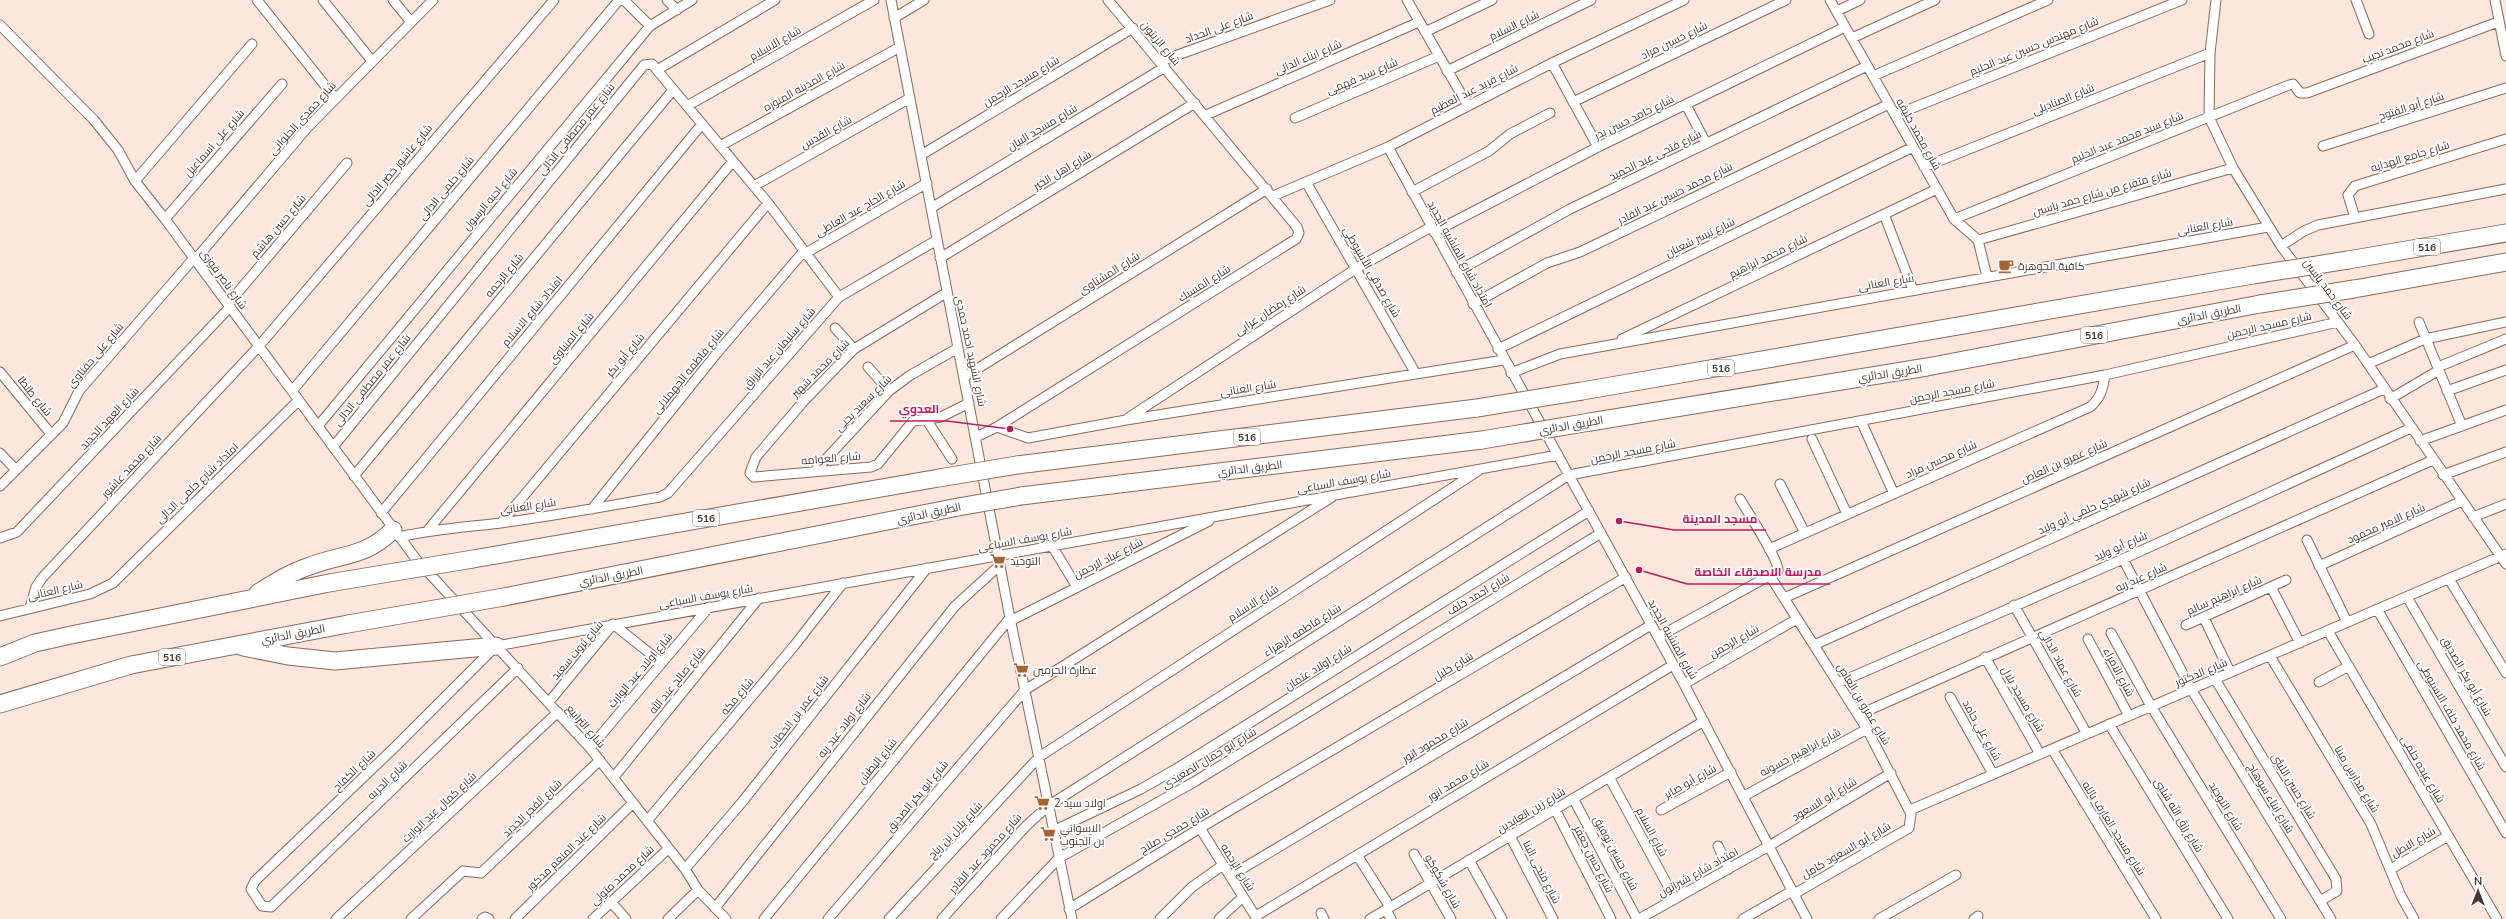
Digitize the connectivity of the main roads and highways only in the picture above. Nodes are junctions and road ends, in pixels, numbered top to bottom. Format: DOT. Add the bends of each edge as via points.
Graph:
graph roads {
  1 [pos="2506,233"];
  2 [pos="2506,262"];
  3 [pos="396,533"];
  4 [pos="245,600"];
  5 [pos="234,645"];
  6 [pos="496,646"];
  7 [pos="0,657"];
  8 [pos="0,704"];
  1 -- 4 [label="highway, 516, bridge" via="1477,408 939,478"];
  2 -- 5 [label="highway, الطريق الدائري / 516, bridge" via="2260,304 1927,367 1482,440 1021,496 504,597"];
  3 -- 4 [label="highway" via="365,551 299,570"];
  4 -- 7 [label="highway, 516" via="71,634 35,643"];
  5 -- 6 [label="highway" via="288,656 335,661"];
  5 -- 8 [label="highway, الطريق الدائري / 516" via="131,665"];
}
